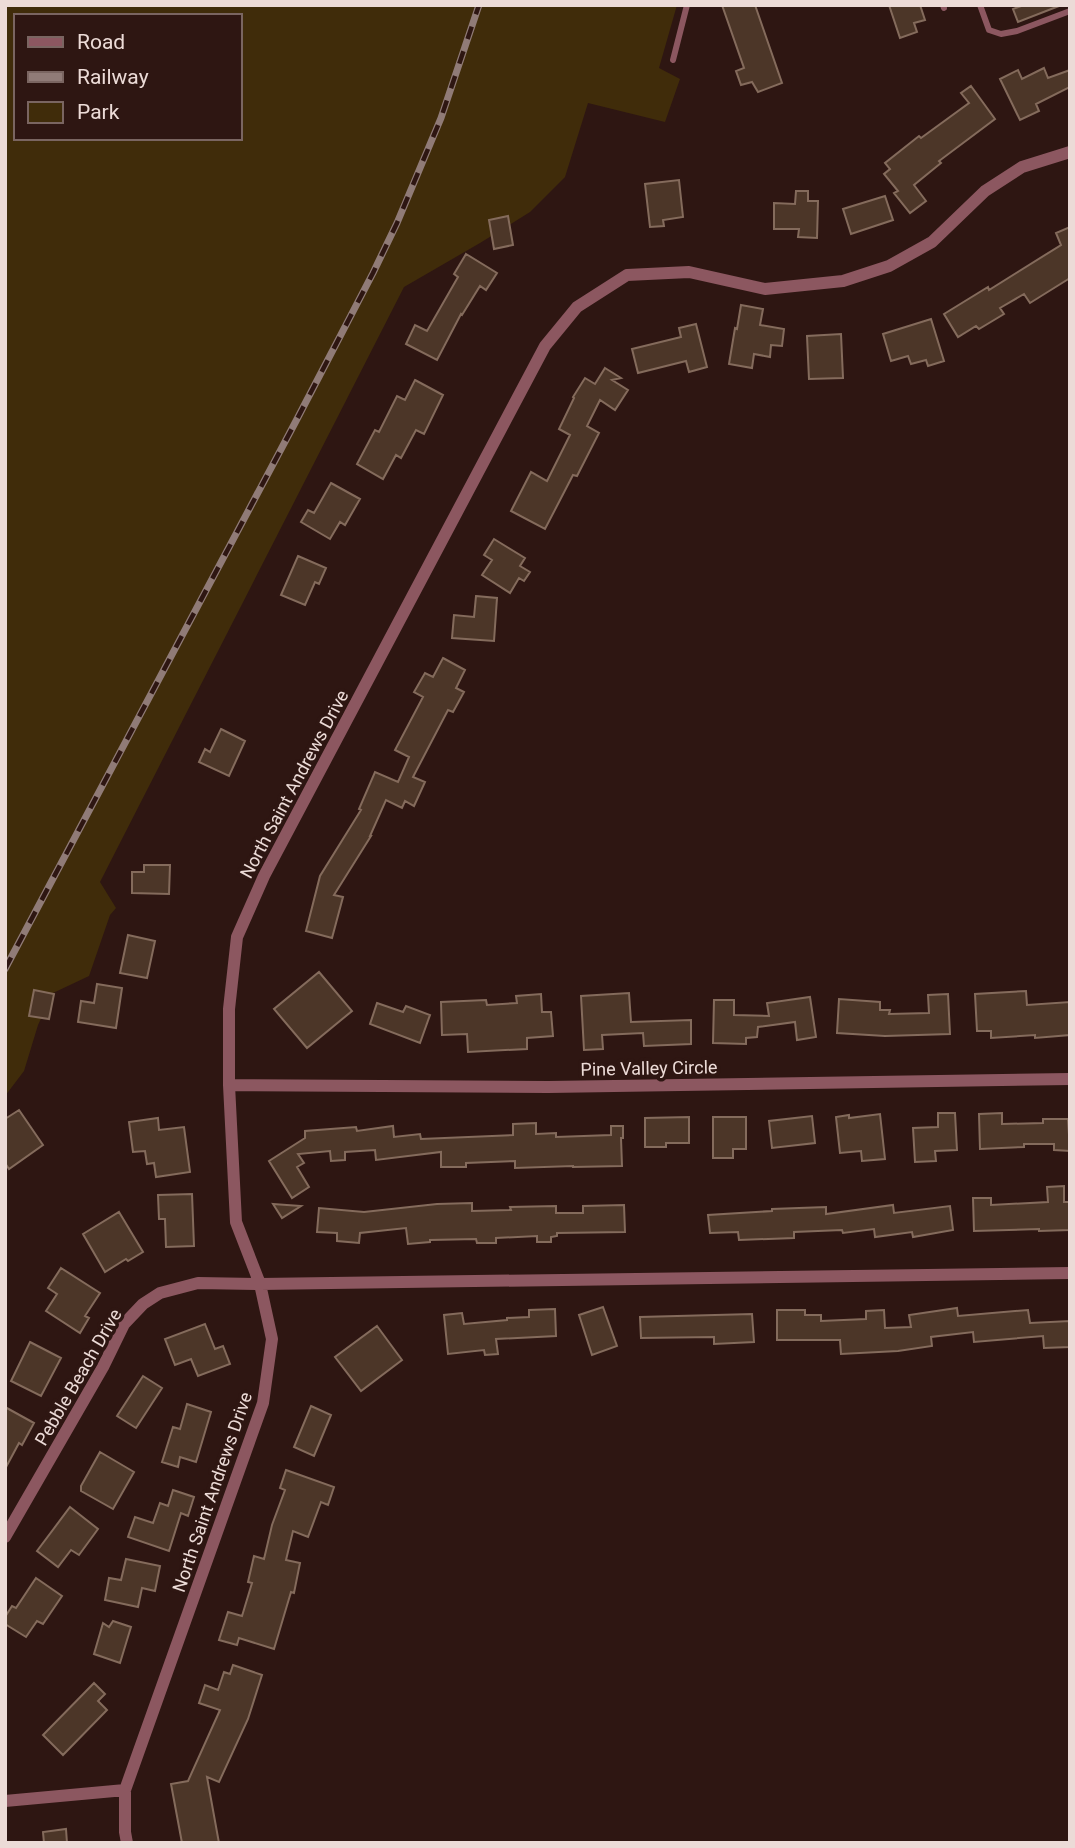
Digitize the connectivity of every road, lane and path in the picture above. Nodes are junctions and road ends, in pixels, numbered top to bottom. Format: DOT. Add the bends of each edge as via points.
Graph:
graph roads {
  1 [pos="687,5"];
  2 [pos="980,5"];
  3 [pos="1070,11"];
  4 [pos="673,60"];
  5 [pos="1070,152"];
  6 [pos="1070,1079"];
  7 [pos="229,1085"];
  8 [pos="1070,1273"];
  9 [pos="260,1284"];
  10 [pos="5,1537"];
  11 [pos="125,1790"];
  12 [pos="5,1801"];
  13 [pos="127,1843"];
  1 -- 4 [label="lane"];
  2 -- 3 [label="lane" via="989,30 1001,34"];
  5 -- 7 [label="street, North Saint Andrews Drive" via="1022,167 985,191 932,242 889,266 843,281 765,289 689,272 627,275 577,307 545,346 264,876 237,937 229,1009"];
  6 -- 7 [label="street, Pine Valley Circle" via="548,1087"];
  7 -- 9 [label="street, North Saint Andrews Drive" via="236,1222"];
  8 -- 9 [label="street"];
  9 -- 10 [label="street, Pebble Beach Drive" via="198,1283 160,1293 143,1304 124,1324"];
  9 -- 11 [label="street, North Saint Andrews Drive" via="272,1339 263,1403"];
  11 -- 12 [label="street"];
  11 -- 13 [label="street, North Saint Andrews Drive"];
}
